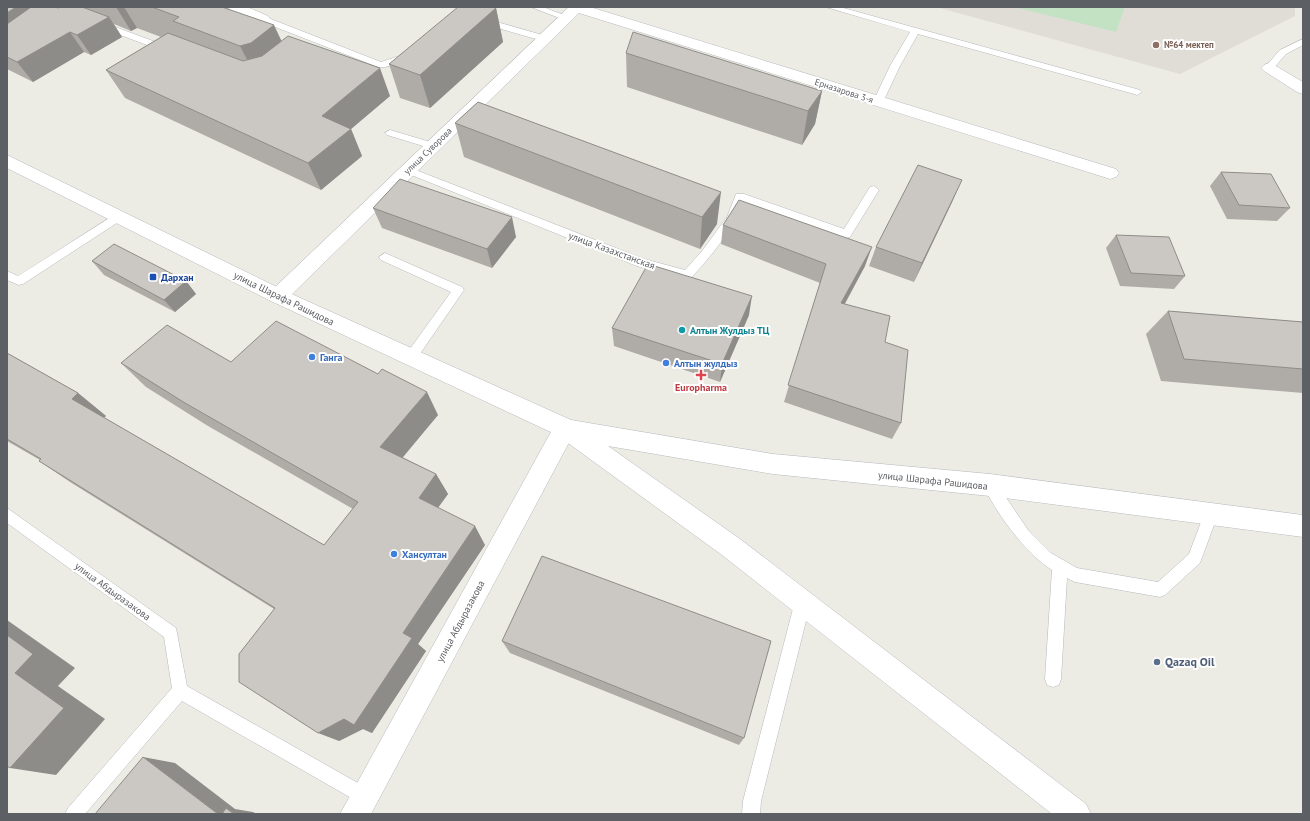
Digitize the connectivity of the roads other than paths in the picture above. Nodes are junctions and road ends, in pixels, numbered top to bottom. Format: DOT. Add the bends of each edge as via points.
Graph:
graph roads {
  1 [pos="235,7"];
  2 [pos="535,7"];
  3 [pos="830,7"];
  4 [pos="574,10"];
  5 [pos="263,19"];
  6 [pos="477,19"];
  7 [pos="91,20"];
  8 [pos="915,31"];
  9 [pos="543,38"];
  10 [pos="1303,42"];
  11 [pos="413,49"];
  12 [pos="172,52"];
  13 [pos="1269,68"];
  14 [pos="1303,89"];
  15 [pos="1137,92"];
  16 [pos="878,102"];
  17 [pos="390,133"];
  18 [pos="433,146"];
  19 [pos="7,161"];
  20 [pos="408,170"];
  21 [pos="1110,173"];
  22 [pos="874,190"];
  23 [pos="119,216"];
  24 [pos="385,257"];
  25 [pos="7,275"];
  26 [pos="278,296"];
  27 [pos="411,357"];
  28 [pos="565,428"];
  29 [pos="990,485"];
  30 [pos="1211,514"];
  31 [pos="7,515"];
  32 [pos="1303,526"];
  33 [pos="1060,566"];
  34 [pos="803,602"];
  35 [pos="1054,679"];
  36 [pos="180,691"];
  37 [pos="360,806"];
  38 [pos="74,814"];
  39 [pos="751,814"];
  40 [pos="1076,814"];
  1 -- 5 [label="main road"];
  2 -- 4 [label="lane"];
  3 -- 8 [label="lane"];
  4 -- 9 [label="main road, улица Суворова"];
  4 -- 16 [label="main road, Ерназарова 3-я"];
  5 -- 11 [label="lane" via="381,65 402,58"];
  6 -- 9 [label="lane"];
  7 -- 12 [label="lane"];
  8 -- 15 [label="lane"];
  8 -- 16 [label="lane"];
  9 -- 18 [label="main road, улица Суворова"];
  10 -- 13 [label="lane" via="1283,52"];
  13 -- 14 [label="main road"];
  16 -- 21 [label="main road, Ерназарова 3-я"];
  17 -- 18 [label="lane"];
  18 -- 20 [label="main road, улица Суворова"];
  19 -- 23 [label="main road, улица Шарафа Рашидова"];
  20 -- 22 [label="lane, улица Казахстанская" via="641,263 687,275 732,218 740,196 846,234"];
  20 -- 26 [label="main road, улица Суворова"];
  23 -- 25 [label="lane" via="19,281"];
  23 -- 26 [label="main road, улица Шарафа Рашидова"];
  24 -- 27 [label="lane" via="458,290"];
  26 -- 27 [label="main road, улица Шарафа Рашидова"];
  27 -- 28 [label="main road, улица Шарафа Рашидова"];
  28 -- 29 [label="main road, улица Шарафа Рашидова" via="773,464"];
  28 -- 34 [label="main road, улица Шарафа Рашидова"];
  28 -- 37 [label="main road, улица Абдыразакова"];
  29 -- 30 [label="main road, улица Шарафа Рашидова"];
  29 -- 33 [label="lane" via="1023,535 1046,558"];
  30 -- 32 [label="main road, улица Шарафа Рашидова"];
  30 -- 33 [label="lane" via="1195,558 1160,590 1075,575"];
  31 -- 36 [label="lane, улица Абдыразакова" via="171,633"];
  33 -- 35 [label="lane"];
  34 -- 39 [label="lane" via="752,801"];
  34 -- 40 [label="main road, улица Шарафа Рашидова"];
  36 -- 37 [label="lane"];
  36 -- 38 [label="lane"];
}
